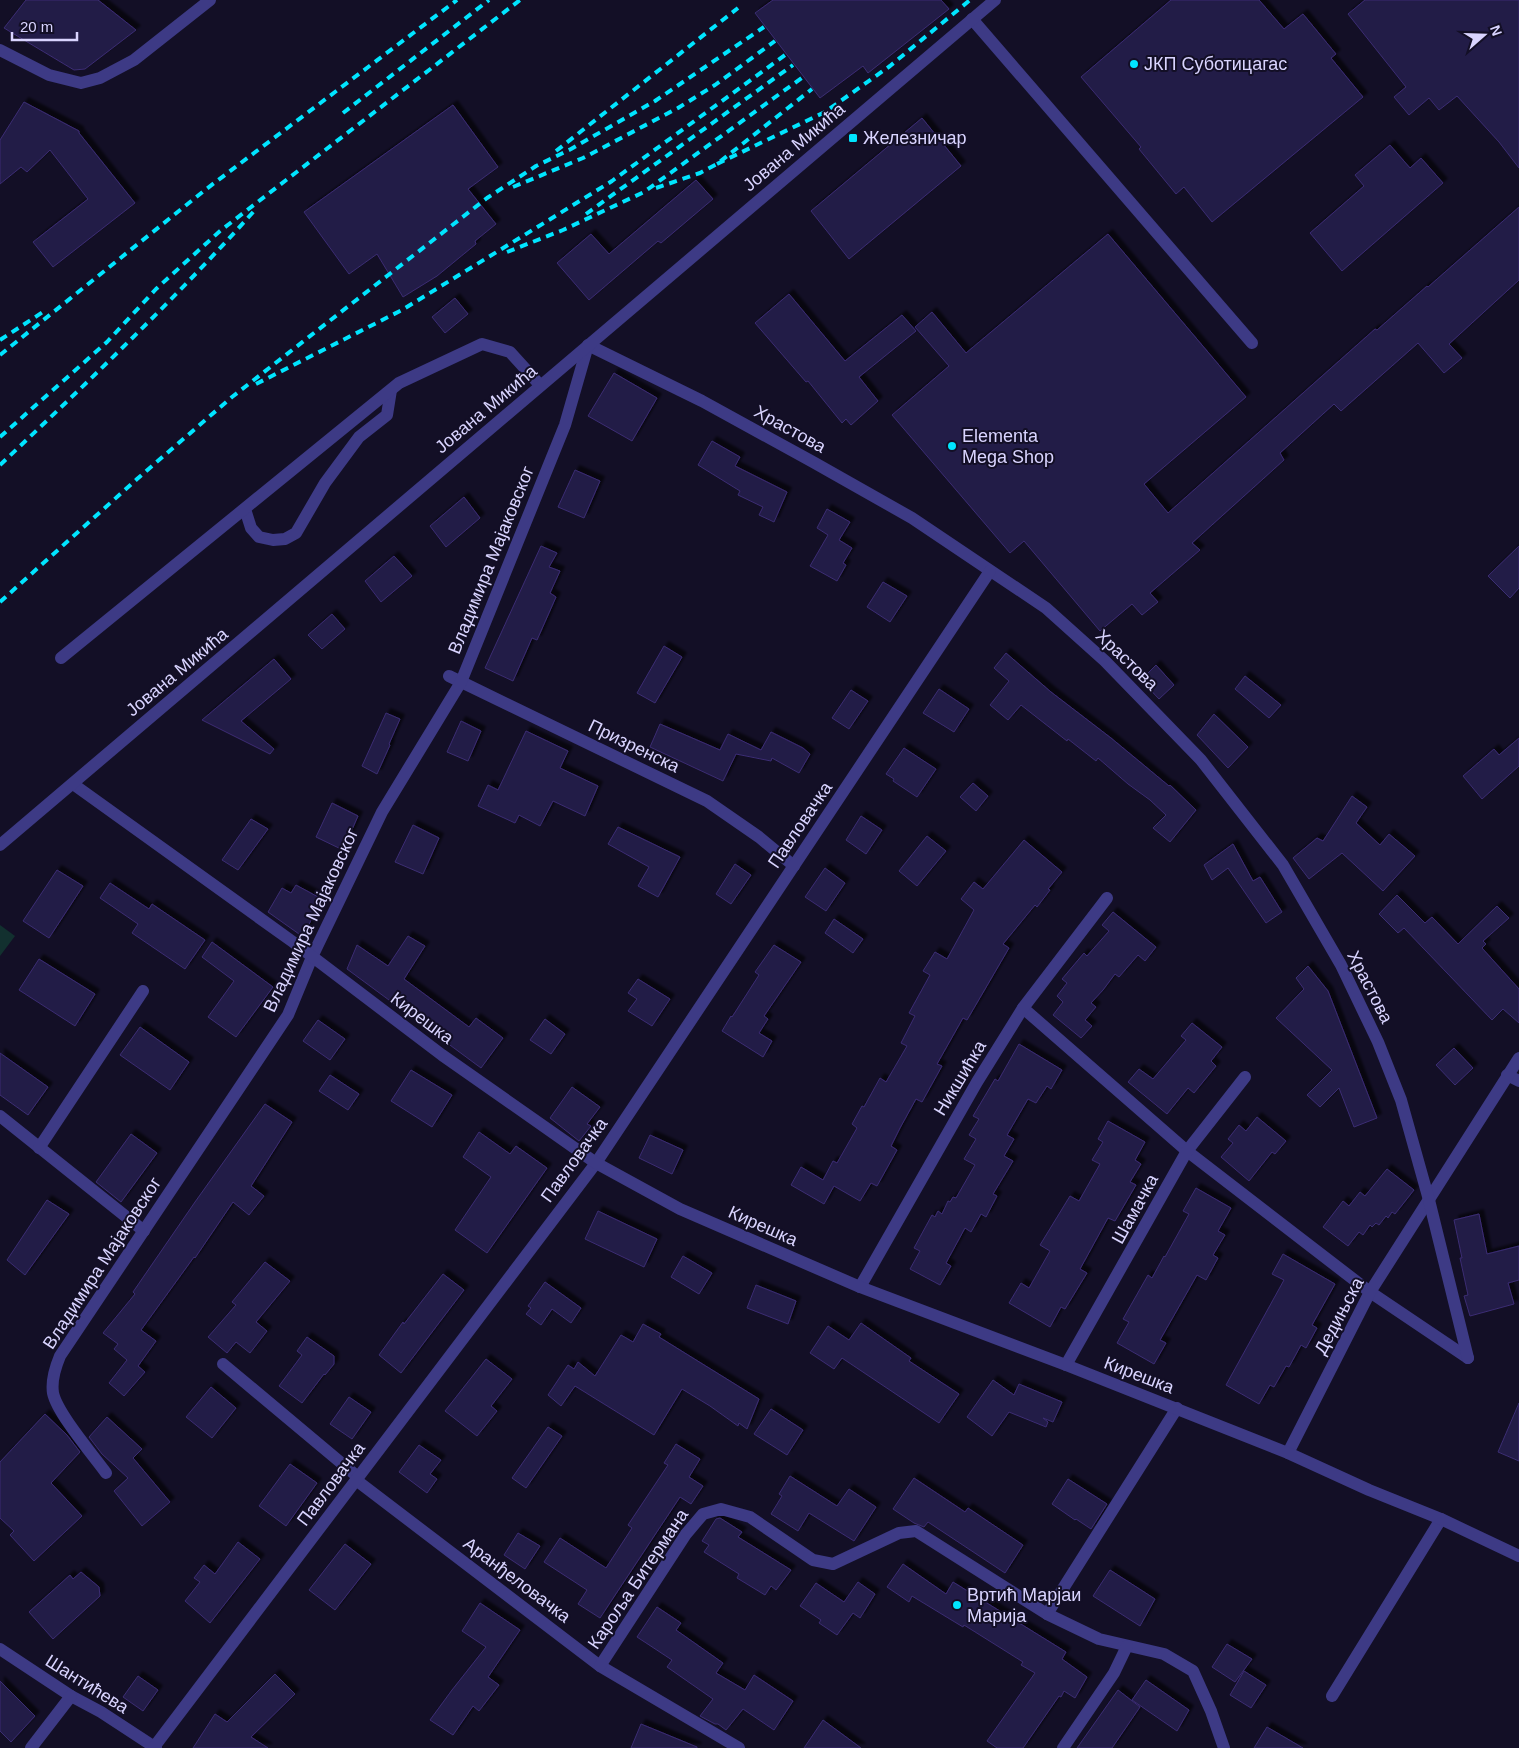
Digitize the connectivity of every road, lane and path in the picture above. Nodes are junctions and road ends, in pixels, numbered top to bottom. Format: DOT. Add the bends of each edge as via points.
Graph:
graph roads {
  1 [pos="210,0"];
  2 [pos="995,0"];
  3 [pos="972,19"];
  4 [pos="0,50"];
  5 [pos="1252,343"];
  6 [pos="588,345"];
  7 [pos="540,386"];
  8 [pos="391,390"];
  9 [pos="245,509"];
  10 [pos="990,571"];
  11 [pos="62,658"];
  12 [pos="448,676"];
  13 [pos="461,682"];
  14 [pos="73,784"];
  15 [pos="0,845"];
  16 [pos="794,866"];
  17 [pos="1107,898"];
  18 [pos="312,956"];
  19 [pos="143,991"];
  20 [pos="1023,1008"];
  21 [pos="1519,1058"];
  22 [pos="1507,1075"];
  23 [pos="1245,1077"];
  24 [pos="1519,1081"];
  25 [pos="0,1116"];
  26 [pos="39,1148"];
  27 [pos="1188,1151"];
  28 [pos="596,1163"];
  29 [pos="1429,1200"];
  30 [pos="144,1231"];
  31 [pos="860,1288"];
  32 [pos="1370,1292"];
  33 [pos="223,1364"];
  34 [pos="1066,1365"];
  35 [pos="1177,1408"];
  36 [pos="1288,1452"];
  37 [pos="106,1473"];
  38 [pos="357,1478"];
  39 [pos="1441,1519"];
  40 [pos="1519,1556"];
  41 [pos="1047,1614"];
  42 [pos="1127,1646"];
  43 [pos="0,1649"];
  44 [pos="600,1666"];
  45 [pos="71,1696"];
  46 [pos="1332,1696"];
  47 [pos="155,1747"];
  48 [pos="31,1748"];
  49 [pos="739,1748"];
  50 [pos="1063,1748"];
  51 [pos="1224,1748"];
  1 -- 4 [label="street" via="134,60 100,78 81,83 49,75"];
  2 -- 3 [label="street, Јована Микића"];
  3 -- 5 [label="street"];
  3 -- 6 [label="street, Јована Микића"];
  6 -- 7 [label="street, Јована Микића"];
  6 -- 10 [label="street, Храстова" via="702,401 822,466 912,518"];
  6 -- 13 [label="street, Владимира Мајаковског" via="565,425"];
  7 -- 8 [label="street" via="510,352 482,344 399,383"];
  7 -- 14 [label="street, Јована Микића"];
  8 -- 9 [label="street"];
  8 -- 9 [label="street" via="387,415 359,437 325,483 296,533 285,539 259,537 251,528"];
  9 -- 11 [label="street"];
  10 -- 16 [label="street, Павловачка"];
  10 -- 29 [label="street, Храстова" via="1046,608 1105,661 1201,760 1283,865 1341,965 1378,1042 1401,1100"];
  12 -- 13 [label="street, Призренска"];
  13 -- 16 [label="street, Призренска" via="707,801"];
  13 -- 18 [label="street, Владимира Мајаковског" via="382,812"];
  14 -- 15 [label="street, Јована Микића"];
  14 -- 18 [label="street, Кирешка"];
  16 -- 28 [label="street, Павловачка"];
  17 -- 20 [label="street, Никшићка"];
  18 -- 28 [label="street, Кирешка" via="442,1055"];
  18 -- 30 [label="street, Владимира Мајаковског" via="288,1014"];
  19 -- 26 [label="street"];
  20 -- 27 [label="street"];
  20 -- 31 [label="street, Никшићка" via="977,1082"];
  21 -- 22 [label="street"];
  22 -- 24 [label="street"];
  22 -- 29 [label="street"];
  23 -- 27 [label="street, Шамачка"];
  25 -- 26 [label="street"];
  26 -- 30 [label="street"];
  27 -- 32 [label="street"];
  27 -- 34 [label="street, Шамачка"];
  28 -- 31 [label="street, Кирешка" via="680,1209"];
  28 -- 38 [label="street, Павловачка"];
  29 -- 32 [label="street, Дедињска"];
  29 -- 32 [label="street, Храстова" via="1468,1358"];
  30 -- 37 [label="street, Владимира Мајаковског" via="60,1356 53,1374 53,1394 61,1412"];
  31 -- 34 [label="street, Кирешка"];
  32 -- 36 [label="street, Дедињска"];
  33 -- 38 [label="street, Аранђеловачка"];
  34 -- 35 [label="street, Кирешка"];
  35 -- 36 [label="street, Кирешка"];
  35 -- 41 [label="street"];
  36 -- 39 [label="street, Кирешка"];
  38 -- 44 [label="street, Аранђеловачка"];
  38 -- 47 [label="street, Павловачка"];
  39 -- 40 [label="street, Кирешка"];
  39 -- 46 [label="street"];
  41 -- 42 [label="street, Кароља Битермана" via="1099,1639"];
  41 -- 44 [label="street, Кароља Битермана" via="916,1531 899,1533 833,1564 813,1560 750,1517 721,1509 703,1514 686,1534"];
  42 -- 50 [label="street" via="1114,1673"];
  42 -- 51 [label="street, Кароља Битермана" via="1164,1654 1193,1671"];
  43 -- 45 [label="street, Шантићева"];
  44 -- 49 [label="street, Аранђеловачка"];
  45 -- 47 [label="street, Шантићева"];
  45 -- 48 [label="street"];
}
